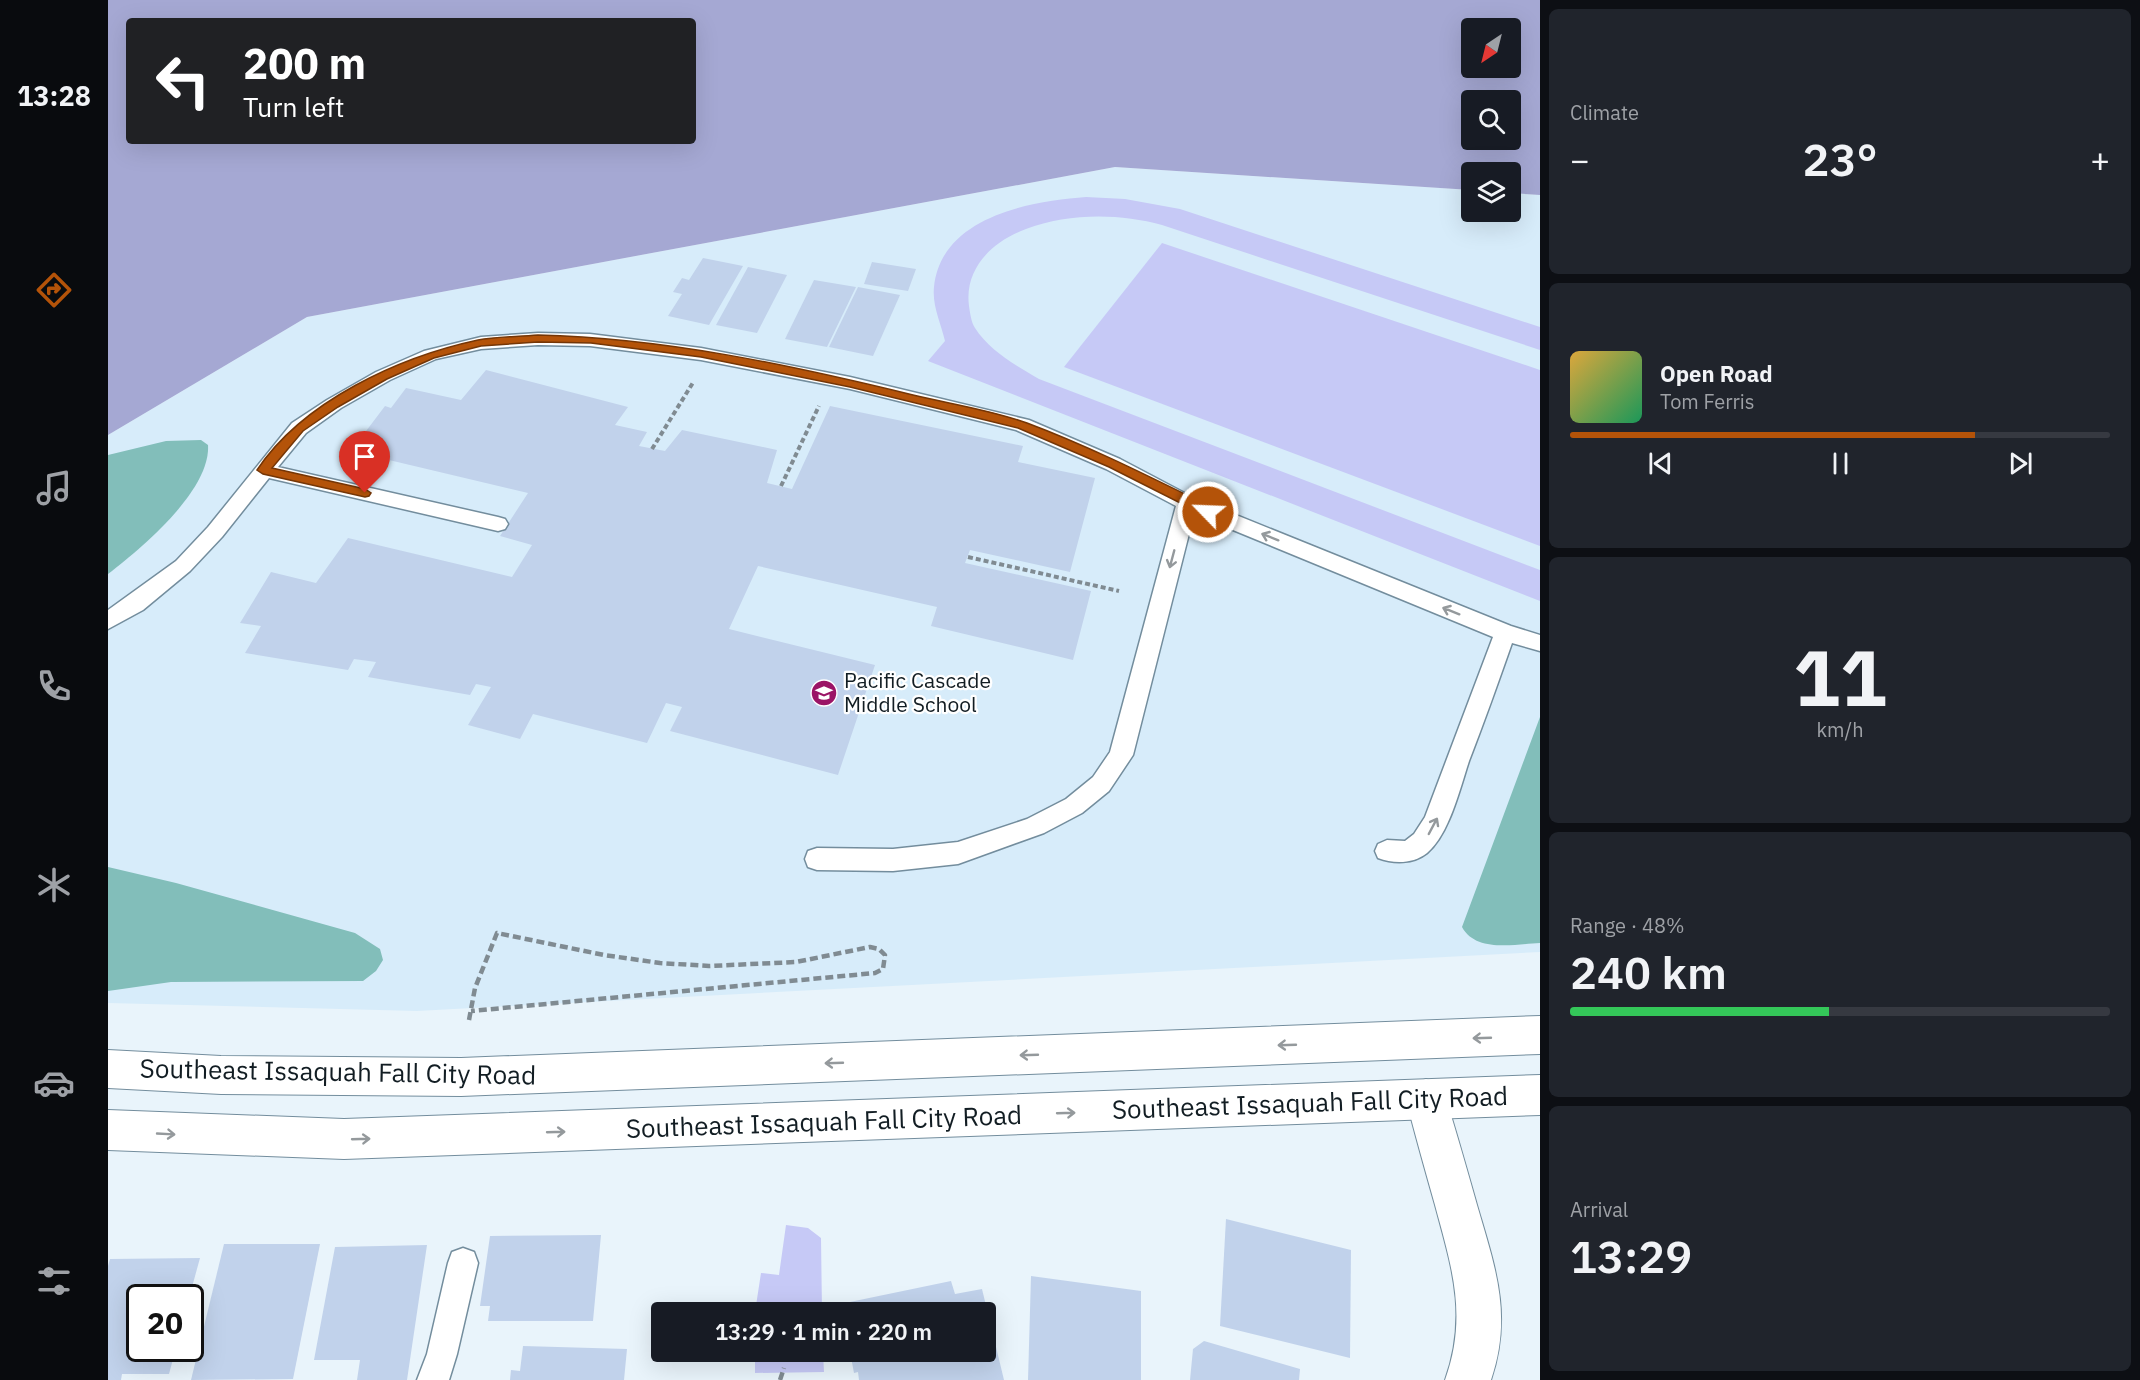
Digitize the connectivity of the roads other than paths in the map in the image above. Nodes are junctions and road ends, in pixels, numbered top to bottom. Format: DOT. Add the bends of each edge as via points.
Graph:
graph roads {
  1 [pos="263,470"];
  2 [pos="1187,503"];
  3 [pos="498,524"];
  4 [pos="108,621"];
  5 [pos="1505,633"];
  6 [pos="1540,643"];
  7 [pos="1387,851"];
  8 [pos="817,859"];
  9 [pos="1540,1035"];
  10 [pos="108,1069"];
  11 [pos="1540,1095"];
  12 [pos="1426,1099"];
  13 [pos="108,1130"];
  14 [pos="463,1263"];
  15 [pos="433,1380"];
  16 [pos="1468,1380"];
  1 -- 2 [label="lane" via="299,428 383,376 430,355 481,343 591,340 701,354 850,383 1022,425 1113,464"];
  1 -- 3 [label="lane"];
  1 -- 4 [label="lane" via="183,566"];
  5 -- 2 [label="lane, one-way"];
  2 -- 8 [label="lane, one-way" via="1121,755 1101,784 1074,806 1035,826 958,852 893,860"];
  5 -- 6 [label="lane"];
  7 -- 5 [label="lane, one-way" via="1400,853 1416,848 1436,820"];
  9 -- 10 [label="street, Southeast Issaquah Fall City Road, one-way" via="461,1077 221,1075"];
  11 -- 12 [label="street, Southeast Issaquah Fall City Road"];
  13 -- 12 [label="street, Southeast Issaquah Fall City Road, one-way" via="345,1140"];
  12 -- 16 [label="street" via="1477,1280 1480,1314"];
  14 -- 15 [label="lane"];
}
